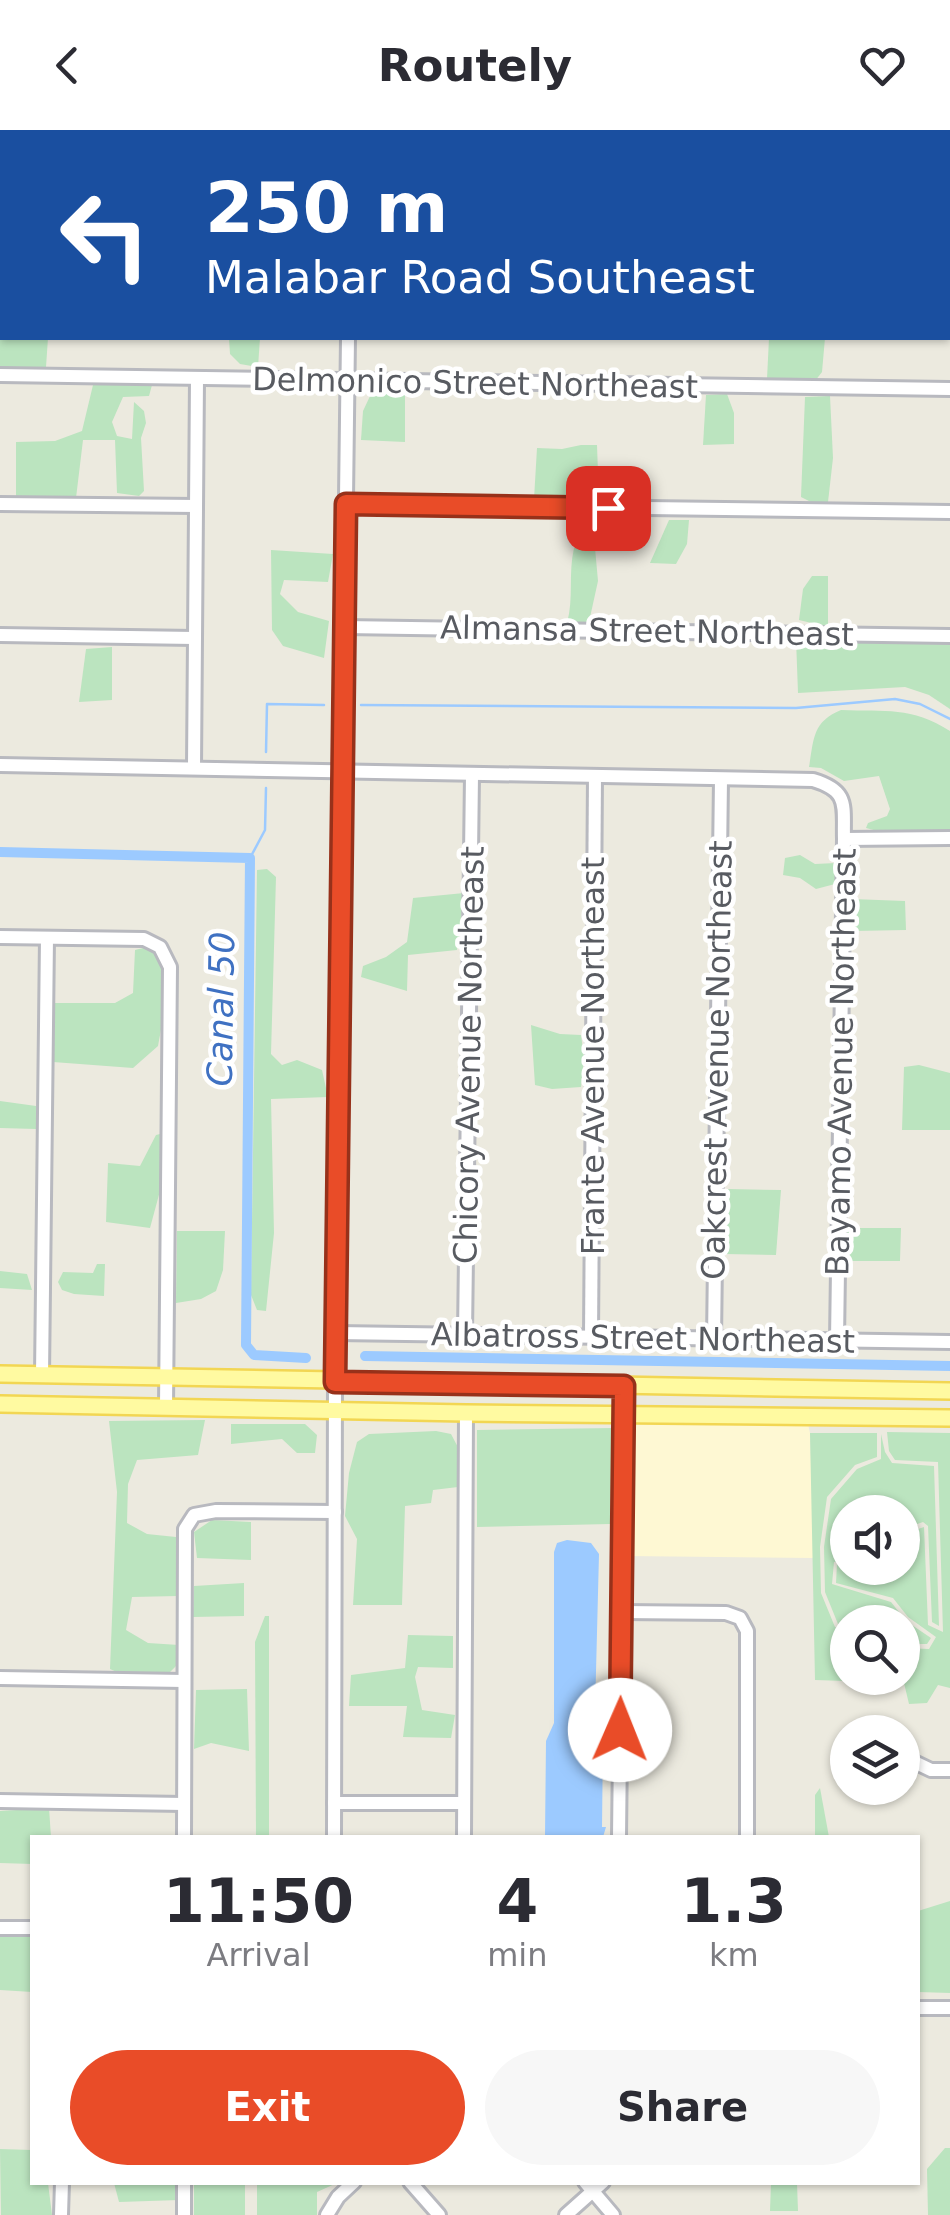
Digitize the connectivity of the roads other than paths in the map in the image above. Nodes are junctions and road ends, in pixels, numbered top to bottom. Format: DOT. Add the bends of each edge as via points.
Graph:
graph roads {
  1 [pos="348,340"];
  2 [pos="0,375"];
  3 [pos="198,379"];
  4 [pos="348,381"];
  5 [pos="950,389"];
  6 [pos="0,504"];
  7 [pos="346,504"];
  8 [pos="196,506"];
  9 [pos="950,512"];
  10 [pos="344,627"];
  11 [pos="0,635"];
  12 [pos="950,636"];
  13 [pos="194,638"];
  14 [pos="0,766"];
  15 [pos="194,768"];
  16 [pos="342,771"];
  17 [pos="472,774"];
  18 [pos="595,776"];
  19 [pos="720,779"];
  20 [pos="950,838"];
  21 [pos="844,839"];
  22 [pos="0,937"];
  23 [pos="47,938"];
  24 [pos="336,1333"];
  25 [pos="466,1335"];
  26 [pos="591,1337"];
  27 [pos="714,1340"];
  28 [pos="837,1341"];
  29 [pos="950,1342"];
  30 [pos="0,1374"];
  31 [pos="42,1375"];
  32 [pos="166,1377"];
  33 [pos="335,1382"];
  34 [pos="624,1386"];
  35 [pos="854,1389"];
  36 [pos="950,1394"];
  37 [pos="0,1404"];
  38 [pos="166,1407"];
  39 [pos="335,1410"];
  40 [pos="466,1414"];
  41 [pos="624,1415"];
  42 [pos="762,1416"];
  43 [pos="918,1417"];
  44 [pos="950,1418"];
  45 [pos="336,1512"];
  46 [pos="622,1612"];
  47 [pos="0,1678"];
  48 [pos="184,1682"];
  49 [pos="920,1764"];
  50 [pos="950,1770"];
  51 [pos="0,1802"];
  52 [pos="464,1802"];
  53 [pos="334,1803"];
  54 [pos="184,1804"];
  55 [pos="184,1835"];
  56 [pos="334,1835"];
  57 [pos="464,1835"];
  58 [pos="619,1835"];
  59 [pos="747,1835"];
  60 [pos="0,1928"];
  61 [pos="30,1928"];
  62 [pos="920,2008"];
  63 [pos="950,2008"];
  64 [pos="62,2185"];
  65 [pos="184,2185"];
  66 [pos="351,2185"];
  67 [pos="413,2185"];
  68 [pos="593,2185"];
  69 [pos="61,2215"];
  70 [pos="184,2215"];
  71 [pos="327,2215"];
  72 [pos="440,2215"];
  73 [pos="566,2215"];
  74 [pos="613,2215"];
  1 -- 4 [label="street"];
  2 -- 3 [label="street, Delmonico Street Northeast"];
  3 -- 4 [label="street, Delmonico Street Northeast"];
  3 -- 8 [label="street"];
  4 -- 5 [label="street, Delmonico Street Northeast"];
  4 -- 7 [label="street"];
  6 -- 8 [label="street"];
  7 -- 9 [label="street"];
  7 -- 10 [label="street"];
  8 -- 13 [label="street"];
  10 -- 12 [label="street, Almansa Street Northeast"];
  10 -- 16 [label="street"];
  11 -- 13 [label="street"];
  13 -- 15 [label="street"];
  14 -- 15 [label="street"];
  15 -- 16 [label="street"];
  16 -- 17 [label="street"];
  16 -- 24 [label="street"];
  17 -- 18 [label="street"];
  17 -- 25 [label="street, Chicory Avenue Northeast"];
  18 -- 19 [label="street"];
  18 -- 26 [label="street, Frante Avenue Northeast"];
  19 -- 21 [label="street, Bayamo Avenue Northeast" via="833,786 843,798"];
  19 -- 27 [label="street, Oakcrest Avenue Northeast"];
  20 -- 21 [label="street"];
  21 -- 28 [label="street, Bayamo Avenue Northeast"];
  22 -- 23 [label="street"];
  23 -- 31 [label="street"];
  23 -- 32 [label="street" via="144,939 160,947 170,966"];
  24 -- 25 [label="street, Albatross Street Northeast"];
  24 -- 33 [label="street"];
  25 -- 26 [label="street, Albatross Street Northeast"];
  26 -- 27 [label="street, Albatross Street Northeast"];
  27 -- 28 [label="street, Albatross Street Northeast"];
  28 -- 29 [label="street, Albatross Street Northeast"];
  30 -- 31 [label="main road"];
  31 -- 32 [label="main road"];
  32 -- 33 [label="main road"];
  32 -- 38 [label="street"];
  33 -- 34 [label="main road"];
  33 -- 39 [label="street"];
  34 -- 35 [label="main road"];
  34 -- 41 [label="street"];
  35 -- 36 [label="main road"];
  35 -- 42 [label="main road" via="868,1404 786,1408"];
  36 -- 43 [label="main road" via="894,1402 894,1409"];
  37 -- 38 [label="main road"];
  38 -- 39 [label="main road"];
  39 -- 40 [label="main road"];
  39 -- 45 [label="street"];
  40 -- 41 [label="main road"];
  40 -- 52 [label="street"];
  41 -- 42 [label="main road"];
  41 -- 46 [label="street"];
  42 -- 43 [label="main road"];
  43 -- 44 [label="main road"];
  45 -- 48 [label="street" via="194,1515 186,1529"];
  45 -- 53 [label="street"];
  46 -- 58 [label="street"];
  46 -- 59 [label="street" via="726,1613 747,1630"];
  47 -- 48 [label="street"];
  48 -- 54 [label="street"];
  49 -- 50 [label="street"];
  51 -- 54 [label="street"];
  52 -- 53 [label="street"];
  52 -- 57 [label="street"];
  53 -- 56 [label="street"];
  54 -- 55 [label="street"];
  60 -- 61 [label="street"];
  62 -- 63 [label="street"];
  64 -- 69 [label="street"];
  65 -- 70 [label="street"];
  66 -- 71 [label="street"];
  67 -- 72 [label="street"];
  68 -- 73 [label="street"];
  68 -- 74 [label="street"];
}
